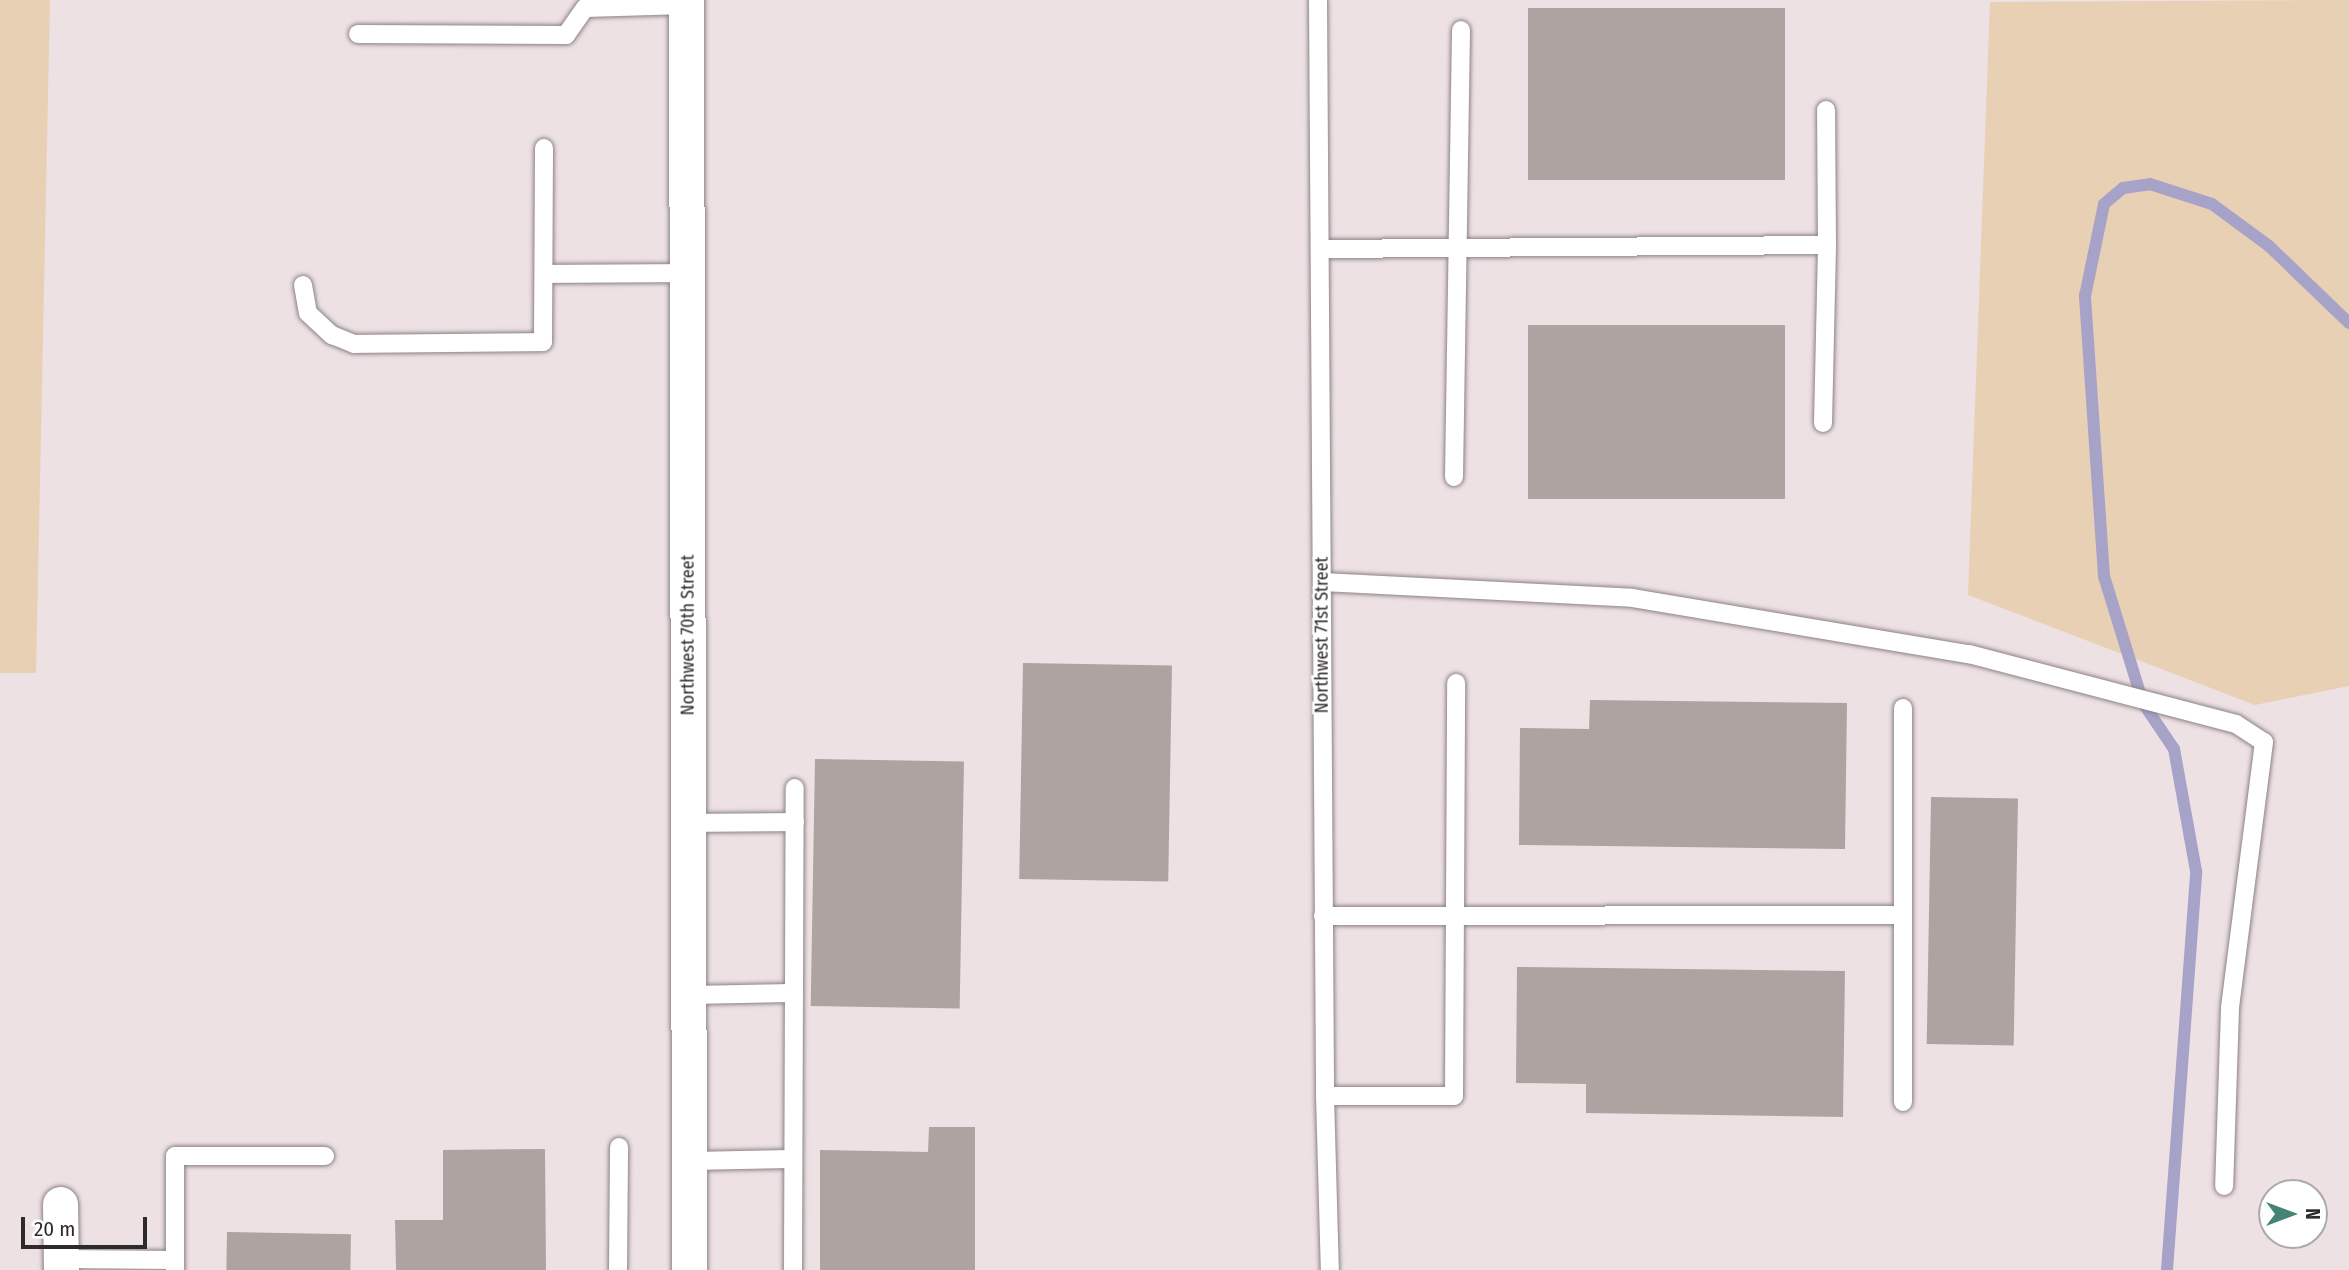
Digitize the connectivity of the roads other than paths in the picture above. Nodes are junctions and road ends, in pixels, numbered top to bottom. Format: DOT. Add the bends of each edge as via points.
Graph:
graph roads {
  1 [pos="1318,0"];
  2 [pos="686,3"];
  3 [pos="1461,30"];
  4 [pos="358,34"];
  5 [pos="1826,110"];
  6 [pos="544,148"];
  7 [pos="1826,246"];
  8 [pos="1458,248"];
  9 [pos="1320,249"];
  10 [pos="687,273"];
  11 [pos="544,274"];
  12 [pos="303,285"];
  13 [pos="1823,423"];
  14 [pos="1454,477"];
  15 [pos="1322,582"];
  16 [pos="1456,683"];
  17 [pos="1903,708"];
  18 [pos="795,788"];
  19 [pos="794,822"];
  20 [pos="688,823"];
  21 [pos="1454,913"];
  22 [pos="1902,915"];
  23 [pos="1323,916"];
  24 [pos="794,993"];
  25 [pos="688,995"];
  26 [pos="1325,1096"];
  27 [pos="1903,1102"];
  28 [pos="619,1147"];
  29 [pos="325,1156"];
  30 [pos="793,1159"];
  31 [pos="689,1161"];
  32 [pos="2224,1186"];
  33 [pos="60,1203"];
  34 [pos="61,1265"];
  35 [pos="175,1265"];
  36 [pos="618,1270"];
  37 [pos="689,1270"];
  38 [pos="793,1270"];
  39 [pos="1330,1270"];
  1 -- 9 [label="lane, Northwest 71st Street"];
  2 -- 4 [label="lane" via="585,8 566,35"];
  2 -- 10 [label="street, Northwest 70th Street"];
  3 -- 8 [label="lane"];
  5 -- 7 [label="lane"];
  6 -- 11 [label="lane"];
  7 -- 8 [label="lane"];
  7 -- 13 [label="lane"];
  8 -- 9 [label="lane"];
  8 -- 14 [label="lane"];
  9 -- 15 [label="lane, Northwest 71st Street"];
  10 -- 11 [label="lane"];
  10 -- 20 [label="street, Northwest 70th Street"];
  11 -- 12 [label="lane" via="543,342 354,344 332,335 308,313"];
  15 -- 23 [label="lane, Northwest 71st Street"];
  15 -- 32 [label="lane" via="1633,598 1969,654 2236,724 2264,742 2230,1009"];
  16 -- 21 [label="lane"];
  17 -- 22 [label="lane"];
  18 -- 19 [label="lane"];
  19 -- 20 [label="lane"];
  19 -- 24 [label="lane"];
  20 -- 25 [label="street, Northwest 70th Street"];
  21 -- 22 [label="lane"];
  21 -- 23 [label="lane"];
  21 -- 26 [label="lane" via="1454,1096"];
  22 -- 27 [label="lane"];
  23 -- 26 [label="lane, Northwest 71st Street"];
  24 -- 25 [label="lane"];
  24 -- 30 [label="lane"];
  25 -- 31 [label="street, Northwest 70th Street"];
  26 -- 39 [label="lane, Northwest 71st Street"];
  28 -- 36 [label="lane"];
  29 -- 35 [label="lane" via="175,1156"];
  30 -- 31 [label="lane"];
  30 -- 38 [label="lane"];
  31 -- 37 [label="street, Northwest 70th Street"];
  33 -- 34 [label="street"];
  34 -- 35 [label="lane"];
}
